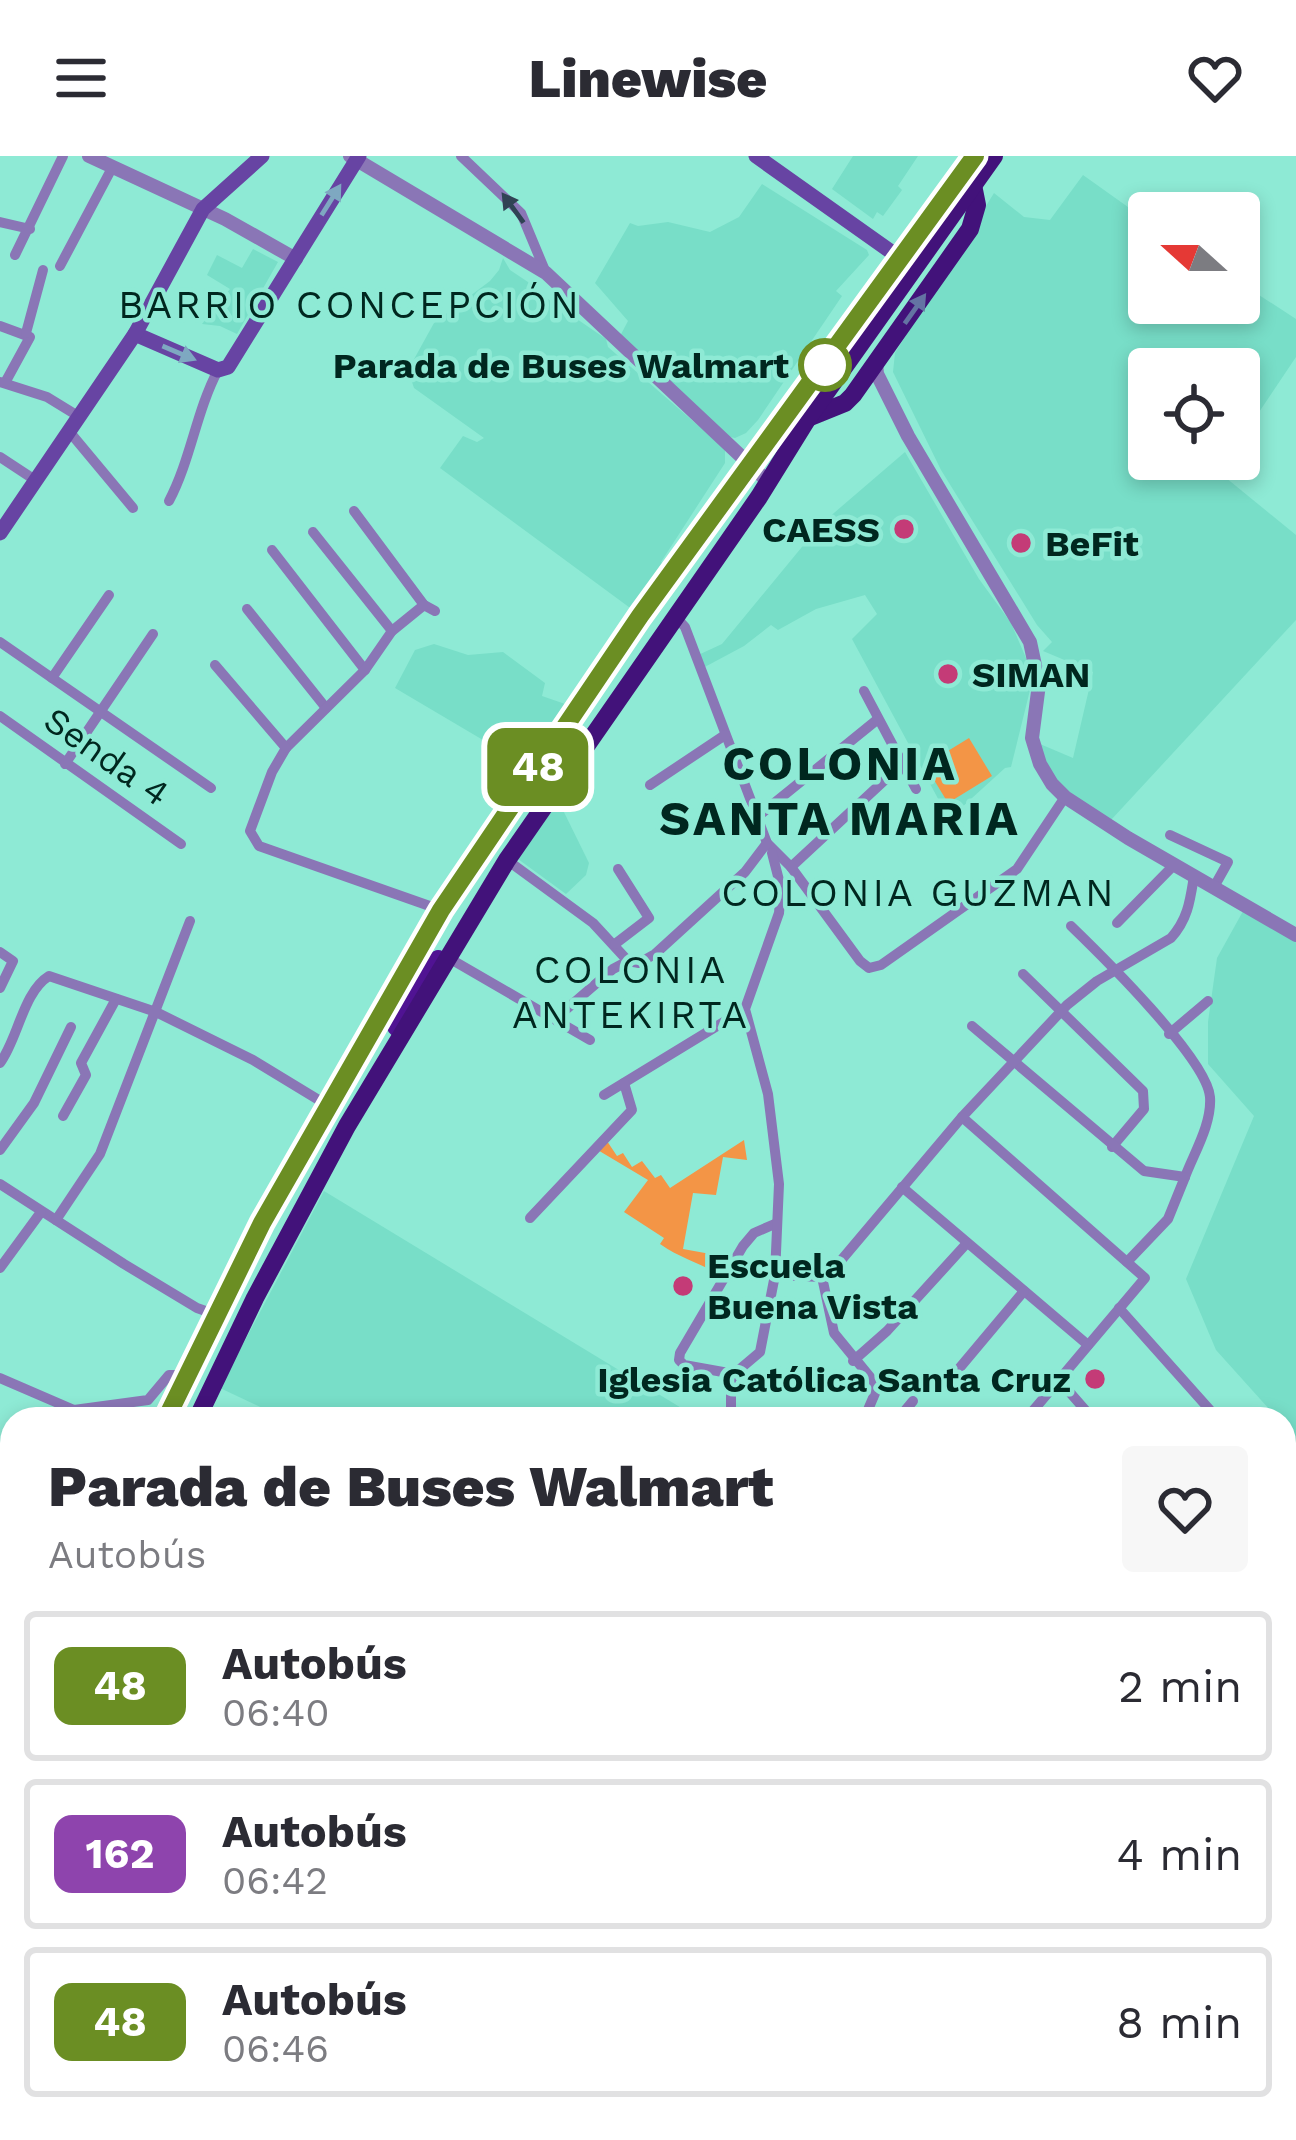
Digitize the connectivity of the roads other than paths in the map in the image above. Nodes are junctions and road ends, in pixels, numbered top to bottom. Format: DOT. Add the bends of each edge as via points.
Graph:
graph roads {
  1 [pos="63,156"];
  2 [pos="88,156"];
  3 [pos="262,156"];
  4 [pos="461,156"];
  5 [pos="756,156"];
  6 [pos="975,156"];
  7 [pos="994,156"];
  8 [pos="355,157"];
  9 [pos="775,161"];
  10 [pos="112,168"];
  11 [pos="973,185"];
  12 [pos="203,209"];
  13 [pos="0,222"];
  14 [pos="30,230"];
  15 [pos="15,256"];
  16 [pos="900,258"];
  17 [pos="296,259"];
  18 [pos="60,266"];
  19 [pos="44,270"];
  20 [pos="546,273"];
  21 [pos="0,326"];
  22 [pos="26,333"];
  23 [pos="135,334"];
  24 [pos="876,363"];
  25 [pos="218,370"];
  26 [pos="3,381"];
  27 [pos="845,403"];
  28 [pos="894,409"];
  29 [pos="808,418"];
  30 [pos="70,427"];
  31 [pos="796,436"];
  32 [pos="0,457"];
  33 [pos="757,471"];
  34 [pos="35,480"];
  35 [pos="728,494"];
  36 [pos="169,501"];
  37 [pos="133,508"];
  38 [pos="354,512"];
  39 [pos="313,532"];
  40 [pos="0,533"];
  41 [pos="272,550"];
  42 [pos="109,595"];
  43 [pos="247,609"];
  44 [pos="675,616"];
  45 [pos="392,631"];
  46 [pos="153,634"];
  47 [pos="0,642"];
  48 [pos="215,664"];
  49 [pos="365,670"];
  50 [pos="52,678"];
  51 [pos="864,691"];
  52 [pos="326,708"];
  53 [pos="101,712"];
  54 [pos="0,716"];
  55 [pos="878,719"];
  56 [pos="725,735"];
  57 [pos="286,748"];
  58 [pos="65,764"];
  59 [pos="901,765"];
  60 [pos="650,785"];
  61 [pos="211,788"];
  62 [pos="916,789"];
  63 [pos="1065,797"];
  64 [pos="758,817"];
  65 [pos="1170,835"];
  66 [pos="181,844"];
  67 [pos="769,846"];
  68 [pos="507,860"];
  69 [pos="1174,865"];
  70 [pos="791,866"];
  71 [pos="618,869"];
  72 [pos="1194,876"];
  73 [pos="1214,887"];
  74 [pos="441,910"];
  75 [pos="190,921"];
  76 [pos="1117,923"];
  77 [pos="1071,926"];
  78 [pos="1296,935"];
  79 [pos="615,944"];
  80 [pos="0,952"];
  81 [pos="447,957"];
  82 [pos="628,961"];
  83 [pos="1116,970"];
  84 [pos="1023,974"];
  85 [pos="0,988"];
  86 [pos="116,999"];
  87 [pos="1208,1001"];
  88 [pos="745,1010"];
  89 [pos="156,1012"];
  90 [pos="1059,1013"];
  91 [pos="555,1018"];
  92 [pos="972,1026"];
  93 [pos="71,1027"];
  94 [pos="1169,1034"];
  95 [pos="590,1040"];
  96 [pos="1013,1062"];
  97 [pos="0,1063"];
  98 [pos="624,1083"];
  99 [pos="604,1096"];
  100 [pos="327,1105"];
  101 [pos="63,1116"];
  102 [pos="962,1117"];
  103 [pos="1112,1147"];
  104 [pos="0,1150"];
  105 [pos="1185,1177"];
  106 [pos="0,1184"];
  107 [pos="902,1186"];
  108 [pos="41,1211"];
  109 [pos="530,1218"];
  110 [pos="56,1220"];
  111 [pos="777,1222"];
  112 [pos="967,1243"];
  113 [pos="1127,1262"];
  114 [pos="0,1268"];
  115 [pos="775,1275"];
  116 [pos="822,1276"];
  117 [pos="1024,1292"];
  118 [pos="1119,1308"];
  119 [pos="217,1315"];
  120 [pos="1088,1346"];
  121 [pos="853,1360"];
  122 [pos="957,1371"];
  123 [pos="734,1374"];
  124 [pos="188,1375"];
  125 [pos="0,1378"];
  126 [pos="1059,1379"];
  127 [pos="913,1401"];
  128 [pos="63,1407"];
  129 [pos="96,1407"];
  130 [pos="175,1407"];
  131 [pos="176,1407"];
  132 [pos="200,1407"];
  133 [pos="200,1407"];
  134 [pos="731,1407"];
  135 [pos="872,1407"];
  136 [pos="908,1407"];
  137 [pos="1036,1407"];
  138 [pos="1083,1407"];
  139 [pos="1207,1407"];
  1 -- 14 [label="street"];
  2 -- 10 [label="street"];
  3 -- 12 [label="main road"];
  20 -- 4 [label="street, one-way" via="521,213"];
  5 -- 9 [label="main road"];
  6 -- 16 [label="highway"];
  7 -- 11 [label="highway"];
  17 -- 8 [label="main road, one-way"];
  8 -- 20 [label="street"];
  9 -- 16 [label="main road"];
  10 -- 12 [label="street"];
  10 -- 18 [label="street"];
  24 -- 11 [label="highway, one-way" via="970,229"];
  11 -- 29 [label="highway"];
  12 -- 17 [label="street"];
  12 -- 23 [label="main road"];
  13 -- 14 [label="street"];
  14 -- 15 [label="street"];
  16 -- 33 [label="highway"];
  17 -- 25 [label="main road" via="232,364"];
  19 -- 22 [label="street"];
  20 -- 33 [label="street"];
  21 -- 22 [label="street"];
  22 -- 26 [label="street" via="28,344"];
  23 -- 25 [label="main road, one-way"];
  23 -- 30 [label="main road"];
  24 -- 27 [label="highway"];
  24 -- 28 [label="street"];
  25 -- 36 [label="street"];
  26 -- 30 [label="street" via="47,397"];
  27 -- 28 [label="street" via="874,397"];
  27 -- 29 [label="highway"];
  28 -- 63 [label="street" via="1030,642 1039,684 1035,751"];
  29 -- 31 [label="highway"];
  30 -- 34 [label="main road"];
  30 -- 37 [label="street"];
  31 -- 33 [label="main road"];
  31 -- 44 [label="highway"];
  32 -- 34 [label="street"];
  33 -- 35 [label="highway"];
  33 -- 132 [label="main road" via="417,992 313,1174"];
  34 -- 40 [label="main road"];
  35 -- 74 [label="highway"];
  35 -- 131 [label="main road" via="403,984"];
  38 -- 45 [label="street" via="429,608"];
  39 -- 45 [label="street"];
  41 -- 49 [label="street"];
  42 -- 50 [label="street"];
  43 -- 52 [label="street"];
  44 -- 56 [label="street"];
  44 -- 68 [label="highway"];
  45 -- 49 [label="street"];
  46 -- 53 [label="street"];
  47 -- 50 [label="street"];
  48 -- 57 [label="street"];
  49 -- 52 [label="street"];
  50 -- 53 [label="street"];
  51 -- 55 [label="street"];
  52 -- 57 [label="street"];
  53 -- 58 [label="street"];
  53 -- 61 [label="street"];
  54 -- 58 [label="street, Senda 4"];
  55 -- 59 [label="street"];
  55 -- 64 [label="street"];
  56 -- 60 [label="street"];
  56 -- 64 [label="street"];
  57 -- 74 [label="street" via="259,802 252,841"];
  58 -- 66 [label="street, Senda 4"];
  59 -- 62 [label="street"];
  59 -- 70 [label="street"];
  63 -- 69 [label="street"];
  63 -- 70 [label="street" via="1017,869 881,965 860,961"];
  64 -- 67 [label="street"];
  65 -- 73 [label="street" via="1228,862"];
  67 -- 70 [label="street"];
  67 -- 82 [label="street" via="655,954"];
  67 -- 88 [label="street" via="779,914"];
  68 -- 79 [label="street"];
  68 -- 81 [label="highway"];
  69 -- 72 [label="street"];
  69 -- 76 [label="street"];
  71 -- 79 [label="street" via="650,918"];
  72 -- 73 [label="street"];
  72 -- 83 [label="street" via="1187,916 1171,938"];
  73 -- 78 [label="street"];
  74 -- 100 [label="highway"];
  75 -- 89 [label="street"];
  77 -- 83 [label="street"];
  79 -- 82 [label="street"];
  80 -- 85 [label="street" via="13,962"];
  81 -- 91 [label="street"];
  81 -- 133 [label="highway" via="330,1156"];
  82 -- 91 [label="street"];
  83 -- 90 [label="street"];
  83 -- 94 [label="street"];
  84 -- 90 [label="street"];
  86 -- 89 [label="street"];
  86 -- 97 [label="street" via="44,977"];
  86 -- 101 [label="street" via="83,1057 86,1078"];
  87 -- 94 [label="street"];
  88 -- 98 [label="street"];
  88 -- 111 [label="street" via="768,1094"];
  89 -- 100 [label="street"];
  89 -- 110 [label="street" via="100,1154"];
  90 -- 96 [label="street"];
  90 -- 103 [label="street" via="1146,1096"];
  91 -- 95 [label="street"];
  92 -- 96 [label="street"];
  93 -- 104 [label="street"];
  94 -- 105 [label="street" via="1204,1076 1210,1097"];
  96 -- 102 [label="street"];
  96 -- 103 [label="street"];
  98 -- 99 [label="street"];
  98 -- 109 [label="street" via="632,1110"];
  100 -- 119 [label="highway"];
  102 -- 107 [label="street"];
  102 -- 113 [label="street"];
  103 -- 105 [label="street" via="1144,1171"];
  105 -- 113 [label="street" via="1168,1219"];
  106 -- 108 [label="street"];
  107 -- 112 [label="street"];
  107 -- 116 [label="street"];
  108 -- 110 [label="street"];
  108 -- 114 [label="street"];
  110 -- 119 [label="street"];
  111 -- 115 [label="street"];
  111 -- 123 [label="street" via="742,1246 680,1353 684,1365"];
  112 -- 117 [label="street"];
  112 -- 121 [label="street"];
  113 -- 118 [label="street" via="1145,1278"];
  115 -- 116 [label="street"];
  115 -- 123 [label="street" via="760,1352"];
  116 -- 121 [label="street" via="834,1333"];
  117 -- 120 [label="street"];
  117 -- 122 [label="street"];
  118 -- 120 [label="street"];
  118 -- 139 [label="street"];
  119 -- 124 [label="highway"];
  120 -- 126 [label="street"];
  121 -- 135 [label="street" via="876,1391"];
  123 -- 134 [label="street"];
  124 -- 129 [label="street" via="169,1375 148,1400"];
  124 -- 130 [label="highway"];
  125 -- 128 [label="street"];
  126 -- 137 [label="street"];
  126 -- 138 [label="street"];
  127 -- 136 [label="street"];
}
